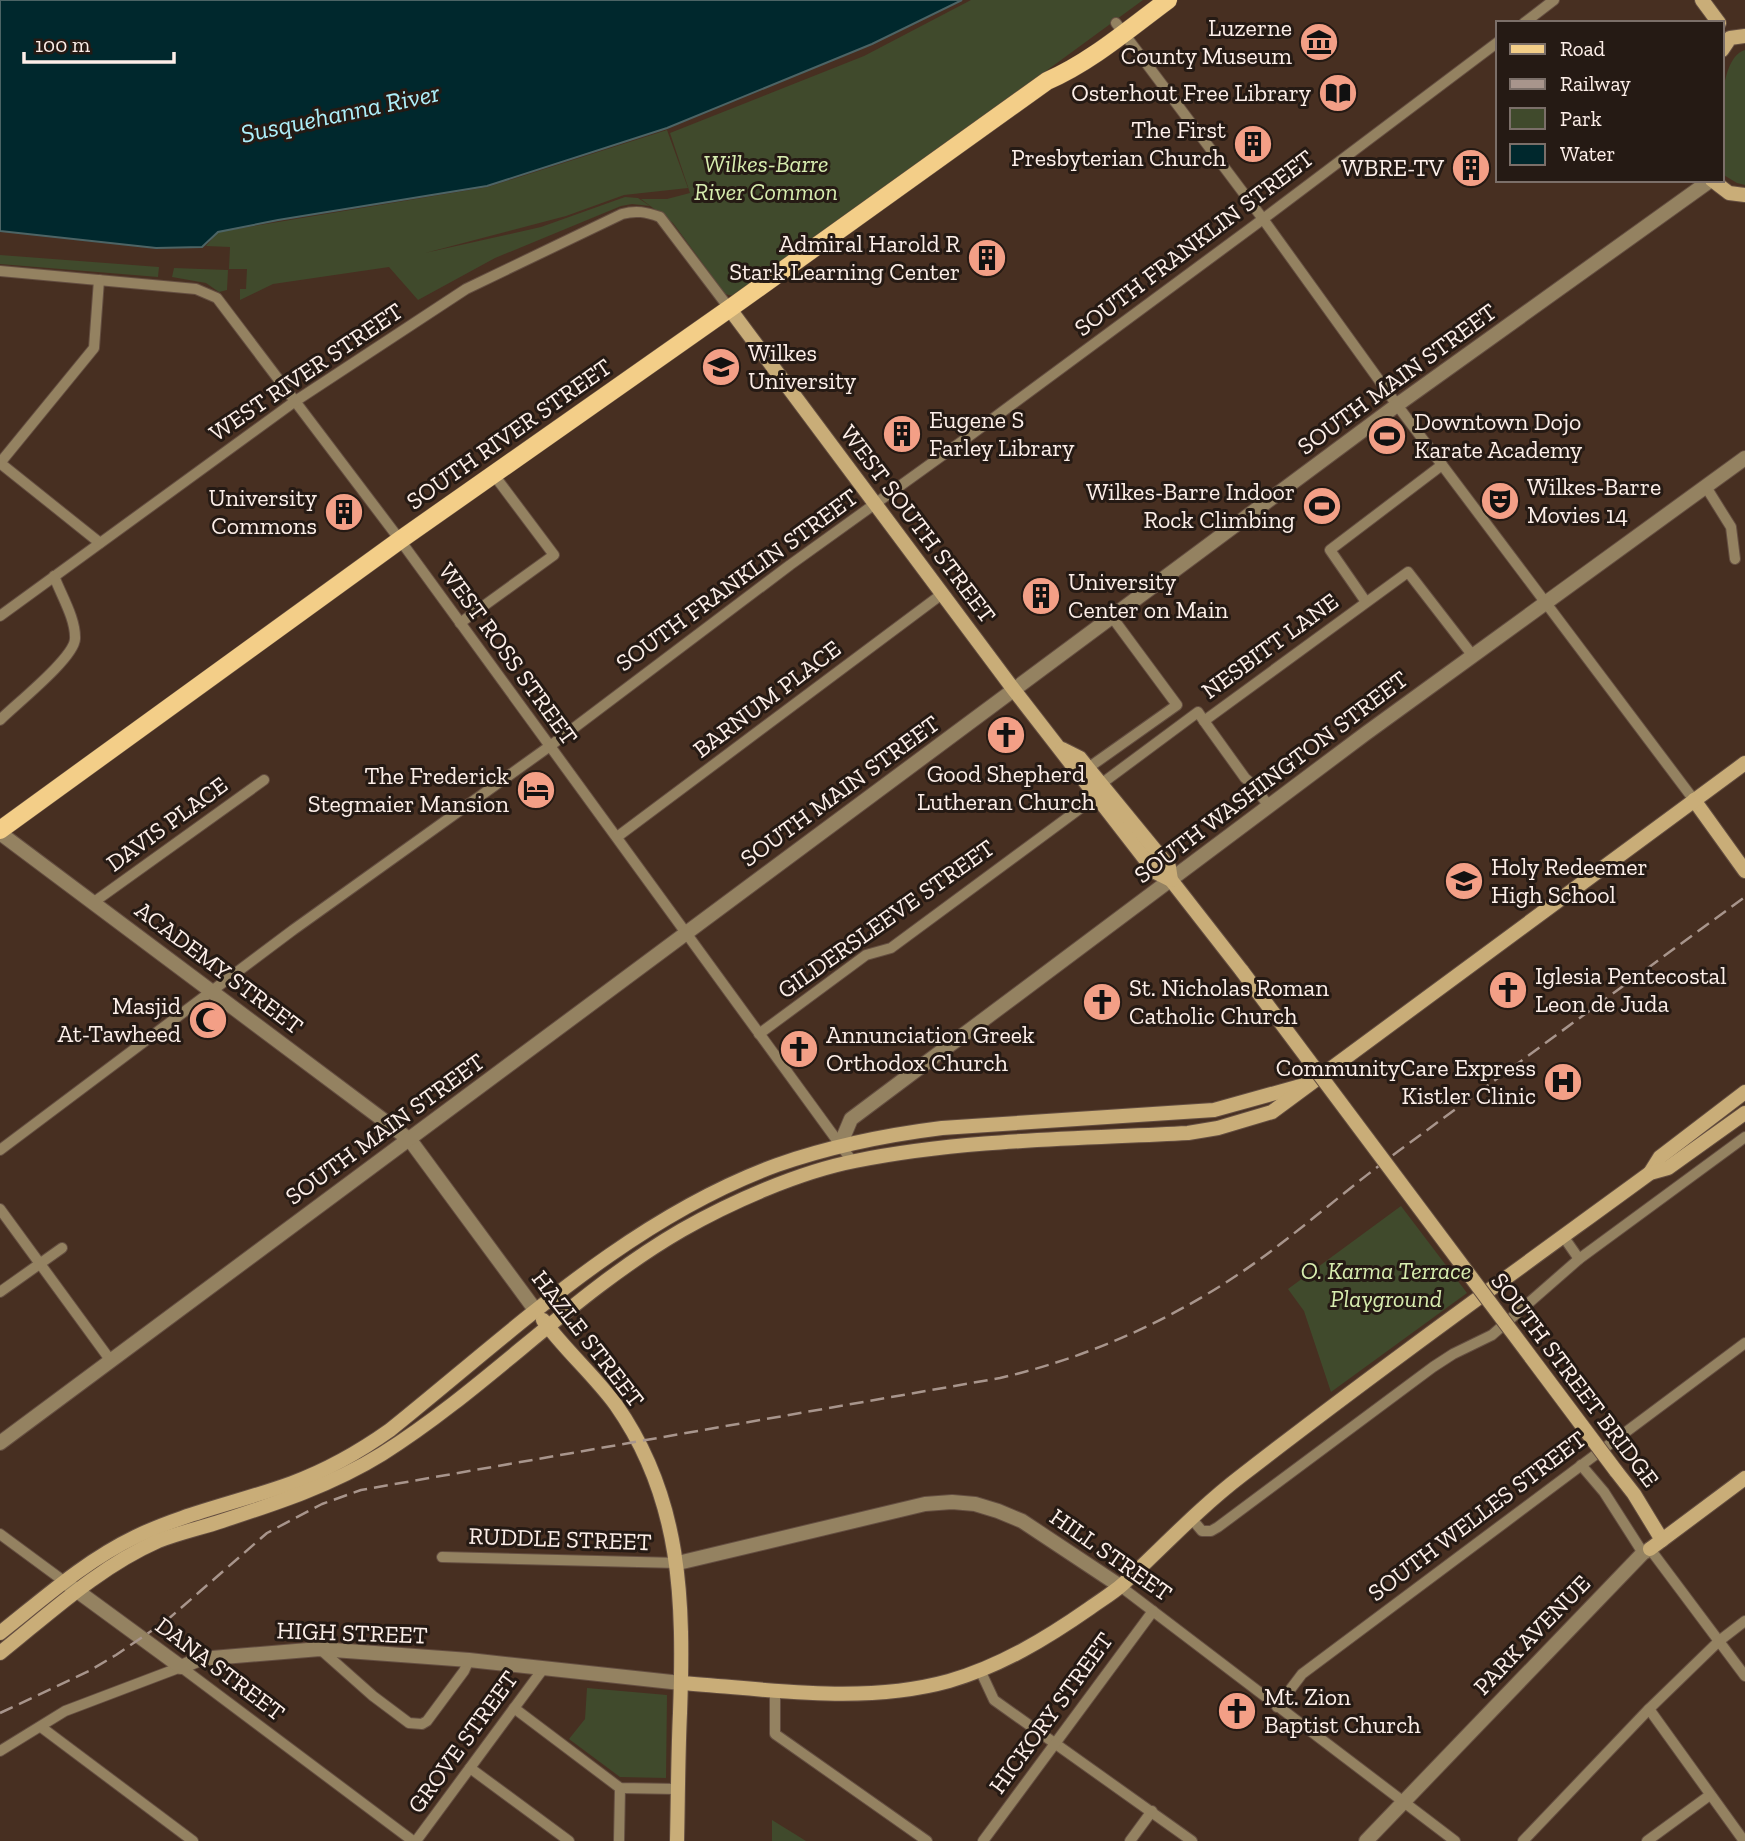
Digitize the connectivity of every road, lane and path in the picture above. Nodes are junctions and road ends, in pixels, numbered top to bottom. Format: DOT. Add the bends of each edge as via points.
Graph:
graph roads {
  1 [pos="1148,0"];
  2 [pos="1168,0"];
  3 [pos="1554,0"];
  4 [pos="1702,0"];
  5 [pos="1527,21"];
  6 [pos="1718,21"];
  7 [pos="1120,27"];
  8 [pos="1496,44"];
  9 [pos="1708,182"];
  10 [pos="1714,182"];
  11 [pos="1745,195"];
  12 [pos="660,217"];
  13 [pos="1263,219"];
  14 [pos="0,271"];
  15 [pos="99,280"];
  16 [pos="729,308"];
  17 [pos="294,402"];
  18 [pos="1397,405"];
  19 [pos="1745,458"];
  20 [pos="0,463"];
  21 [pos="1442,465"];
  22 [pos="494,475"];
  23 [pos="1706,487"];
  24 [pos="875,504"];
  25 [pos="400,541"];
  26 [pos="100,543"];
  27 [pos="1735,559"];
  28 [pos="54,576"];
  29 [pos="943,594"];
  30 [pos="1366,602"];
  31 [pos="1547,602"];
  32 [pos="0,616"];
  33 [pos="1112,617"];
  34 [pos="460,623"];
  35 [pos="1473,656"];
  36 [pos="1014,690"];
  37 [pos="0,720"];
  38 [pos="1204,721"];
  39 [pos="550,746"];
  40 [pos="1061,748"];
  41 [pos="1745,763"];
  42 [pos="1088,768"];
  43 [pos="264,780"];
  44 [pos="1098,790"];
  45 [pos="1694,800"];
  46 [pos="1269,806"];
  47 [pos="0,831"];
  48 [pos="617,837"];
  49 [pos="1745,871"];
  50 [pos="1171,880"];
  51 [pos="94,902"];
  52 [pos="686,933"];
  53 [pos="212,992"];
  54 [pos="759,1034"];
  55 [pos="1306,1085"];
  56 [pos="1745,1092"];
  57 [pos="1745,1113"];
  58 [pos="1745,1138"];
  59 [pos="410,1140"];
  60 [pos="840,1145"];
  61 [pos="0,1150"];
  62 [pos="852,1161"];
  63 [pos="1650,1173"];
  64 [pos="0,1209"];
  65 [pos="1563,1236"];
  66 [pos="62,1248"];
  67 [pos="1579,1259"];
  68 [pos="39,1263"];
  69 [pos="0,1292"];
  70 [pos="536,1311"];
  71 [pos="547,1325"];
  72 [pos="1745,1343"];
  73 [pos="111,1360"];
  74 [pos="0,1443"];
  75 [pos="1581,1465"];
  76 [pos="1745,1478"];
  77 [pos="1191,1518"];
  78 [pos="0,1534"];
  79 [pos="1652,1547"];
  80 [pos="442,1557"];
  81 [pos="678,1563"];
  82 [pos="71,1586"];
  83 [pos="1120,1586"];
  84 [pos="1153,1611"];
  85 [pos="1745,1621"];
  86 [pos="0,1633"];
  87 [pos="1719,1641"];
  88 [pos="320,1650"];
  89 [pos="0,1653"];
  90 [pos="469,1660"];
  91 [pos="181,1667"];
  92 [pos="543,1669"];
  93 [pos="980,1670"];
  94 [pos="1745,1676"];
  95 [pos="681,1683"];
  96 [pos="775,1689"];
  97 [pos="1277,1707"];
  98 [pos="514,1708"];
  99 [pos="1649,1710"];
  100 [pos="41,1727"];
  101 [pos="1055,1744"];
  102 [pos="0,1751"];
  103 [pos="470,1768"];
  104 [pos="620,1788"];
  105 [pos="678,1788"];
  106 [pos="1710,1795"];
  107 [pos="1404,1802"];
  108 [pos="1152,1811"];
  109 [pos="193,1841"];
  110 [pos="414,1841"];
  111 [pos="569,1841"];
  112 [pos="618,1841"];
  113 [pos="677,1841"];
  114 [pos="928,1841"];
  115 [pos="983,1841"];
  116 [pos="1130,1841"];
  117 [pos="1192,1841"];
  118 [pos="1366,1841"];
  119 [pos="1455,1841"];
  120 [pos="1522,1841"];
  121 [pos="1647,1841"];
  122 [pos="1744,1841"];
  1 -- 7 [label="main road, SOUTH RIVER STREET"];
  2 -- 7 [label="main road, SOUTH RIVER STREET"];
  3 -- 5 [label="street"];
  4 -- 6 [label="main road"];
  7 -- 13 [label="street"];
  7 -- 16 [label="main road, SOUTH RIVER STREET" via="1060,75"];
  8 -- 13 [label="street, SOUTH FRANKLIN STREET"];
  9 -- 18 [label="street, SOUTH MAIN STREET"];
  10 -- 11 [label="main road" via="1729,193"];
  12 -- 16 [label="street, WEST SOUTH STREET"];
  12 -- 17 [label="street, WEST RIVER STREET" via="646,212 622,214 466,289"];
  13 -- 18 [label="street"];
  13 -- 24 [label="street, SOUTH FRANKLIN STREET"];
  14 -- 15 [label="street, WEST ROSS STREET"];
  15 -- 17 [label="street, WEST ROSS STREET" via="196,289 217,298"];
  15 -- 20 [label="street" via="94,348"];
  16 -- 22 [label="main road, SOUTH RIVER STREET"];
  16 -- 24 [label="main road, WEST SOUTH STREET"];
  17 -- 25 [label="street, WEST ROSS STREET"];
  17 -- 26 [label="street, WEST RIVER STREET"];
  18 -- 21 [label="street"];
  18 -- 33 [label="street, SOUTH MAIN STREET"];
  19 -- 23 [label="street, SOUTH WASHINGTON STREET"];
  20 -- 26 [label="street"];
  21 -- 30 [label="street" via="1330,550"];
  21 -- 31 [label="street"];
  22 -- 25 [label="main road, SOUTH RIVER STREET"];
  22 -- 34 [label="street" via="554,555"];
  23 -- 27 [label="street" via="1731,527"];
  23 -- 31 [label="street, SOUTH WASHINGTON STREET"];
  24 -- 29 [label="main road, WEST SOUTH STREET"];
  24 -- 39 [label="street, SOUTH FRANKLIN STREET"];
  25 -- 34 [label="street, WEST ROSS STREET"];
  25 -- 47 [label="main road, SOUTH RIVER STREET"];
  26 -- 28 [label="street, WEST RIVER STREET"];
  28 -- 32 [label="street, WEST RIVER STREET"];
  28 -- 37 [label="street" via="75,643 62,663"];
  29 -- 36 [label="main road, WEST SOUTH STREET"];
  29 -- 48 [label="street, BARNUM PLACE"];
  30 -- 35 [label="street, NESBITT LANE" via="1408,572"];
  30 -- 38 [label="street, NESBITT LANE"];
  31 -- 35 [label="street, SOUTH WASHINGTON STREET"];
  31 -- 45 [label="street"];
  33 -- 36 [label="street, SOUTH MAIN STREET"];
  33 -- 42 [label="street" via="1177,705"];
  34 -- 39 [label="street, WEST ROSS STREET"];
  35 -- 46 [label="street, SOUTH WASHINGTON STREET"];
  36 -- 40 [label="main road, WEST SOUTH STREET"];
  36 -- 52 [label="street, SOUTH MAIN STREET"];
  38 -- 44 [label="street, NESBITT LANE" via="1198,712"];
  38 -- 46 [label="street"];
  39 -- 48 [label="street, WEST ROSS STREET"];
  39 -- 53 [label="street, SOUTH FRANKLIN STREET"];
  40 -- 42 [label="main road"];
  40 -- 44 [label="main road"];
  41 -- 45 [label="main road"];
  42 -- 44 [label="main road"];
  43 -- 51 [label="street, DAVIS PLACE"];
  44 -- 50 [label="main road, SOUTH STREET BRIDGE" via="1169,867"];
  44 -- 54 [label="street, GILDERSLEEVE STREET" via="891,947 866,955"];
  45 -- 49 [label="main road"];
  45 -- 55 [label="main road"];
  46 -- 50 [label="street, SOUTH WASHINGTON STREET"];
  47 -- 51 [label="street, ACADEMY STREET"];
  48 -- 52 [label="street, WEST ROSS STREET"];
  50 -- 60 [label="street, SOUTH WASHINGTON STREET" via="851,1119"];
  50 -- 79 [label="main road, SOUTH STREET BRIDGE, bridge" via="1634,1494"];
  51 -- 53 [label="street, ACADEMY STREET"];
  52 -- 54 [label="street, WEST ROSS STREET"];
  52 -- 59 [label="street, SOUTH MAIN STREET"];
  53 -- 59 [label="street, ACADEMY STREET"];
  53 -- 61 [label="street, SOUTH FRANKLIN STREET"];
  54 -- 60 [label="street, WEST ROSS STREET"];
  55 -- 60 [label="main road" via="1214,1110 942,1128"];
  55 -- 62 [label="main road" via="1272,1112 1218,1128 961,1144"];
  56 -- 63 [label="main road" via="1660,1157"];
  57 -- 63 [label="main road" via="1668,1168"];
  58 -- 67 [label="street"];
  59 -- 70 [label="street, HAZLE STREET"];
  59 -- 73 [label="street, SOUTH MAIN STREET"];
  60 -- 62 [label="street, WEST ROSS STREET"];
  60 -- 70 [label="main road" via="776,1165 708,1196 647,1230"];
  62 -- 71 [label="main road" via="747,1198 681,1231"];
  63 -- 65 [label="main road"];
  64 -- 68 [label="street"];
  65 -- 67 [label="street"];
  65 -- 77 [label="main road" via="1280,1445"];
  66 -- 68 [label="street"];
  67 -- 77 [label="street" via="1492,1335 1433,1367 1218,1527 1202,1531"];
  68 -- 69 [label="street"];
  68 -- 73 [label="street"];
  70 -- 71 [label="main road, HAZLE STREET"];
  70 -- 82 [label="main road" via="390,1430 341,1462 136,1536 101,1556"];
  71 -- 81 [label="main road, HAZLE STREET" via="615,1404 637,1441 662,1497"];
  71 -- 82 [label="main road" via="436,1415 338,1478 285,1501 159,1541"];
  72 -- 75 [label="street, SOUTH WELLES STREET"];
  73 -- 74 [label="street, SOUTH MAIN STREET"];
  75 -- 79 [label="street"];
  75 -- 97 [label="street, SOUTH WELLES STREET" via="1302,1674"];
  76 -- 79 [label="main road, PARK AVENUE"];
  77 -- 83 [label="main road"];
  78 -- 82 [label="street, DANA STREET"];
  79 -- 87 [label="street"];
  79 -- 107 [label="street, PARK AVENUE"];
  80 -- 81 [label="street, RUDDLE STREET"];
  81 -- 83 [label="street, HILL STREET" via="925,1504 951,1502 975,1504 1022,1521"];
  81 -- 95 [label="main road, HAZLE STREET"];
  82 -- 86 [label="main road"];
  82 -- 89 [label="main road"];
  82 -- 91 [label="street, DANA STREET"];
  83 -- 84 [label="street, HILL STREET"];
  83 -- 93 [label="main road" via="1033,1645"];
  84 -- 97 [label="street, HILL STREET"];
  84 -- 101 [label="street, HICKORY STREET"];
  85 -- 87 [label="street"];
  87 -- 94 [label="street"];
  87 -- 99 [label="street"];
  88 -- 90 [label="street, HIGH STREET"];
  88 -- 90 [label="street" via="409,1723 422,1724"];
  88 -- 91 [label="street, HIGH STREET" via="200,1659"];
  90 -- 92 [label="street, HIGH STREET"];
  91 -- 100 [label="street, HIGH STREET" via="76,1707"];
  91 -- 110 [label="street, DANA STREET"];
  92 -- 95 [label="street, HIGH STREET"];
  92 -- 98 [label="street, GROVE STREET"];
  93 -- 96 [label="main road" via="922,1688 860,1695"];
  93 -- 101 [label="street" via="994,1700"];
  95 -- 96 [label="main road"];
  95 -- 105 [label="main road, HAZLE STREET"];
  96 -- 114 [label="street" via="775,1734"];
  97 -- 107 [label="street, HILL STREET"];
  98 -- 103 [label="street, GROVE STREET"];
  98 -- 104 [label="street"];
  99 -- 106 [label="street"];
  99 -- 120 [label="street"];
  100 -- 102 [label="street, HIGH STREET"];
  100 -- 109 [label="street"];
  101 -- 108 [label="street"];
  101 -- 115 [label="street, HICKORY STREET"];
  103 -- 110 [label="street, GROVE STREET"];
  103 -- 111 [label="street"];
  104 -- 105 [label="street"];
  104 -- 112 [label="street"];
  105 -- 113 [label="main road, HAZLE STREET"];
  106 -- 121 [label="street"];
  106 -- 122 [label="street"];
  107 -- 118 [label="street, PARK AVENUE"];
  107 -- 119 [label="street, HILL STREET"];
  108 -- 116 [label="street"];
  108 -- 117 [label="street"];
}
